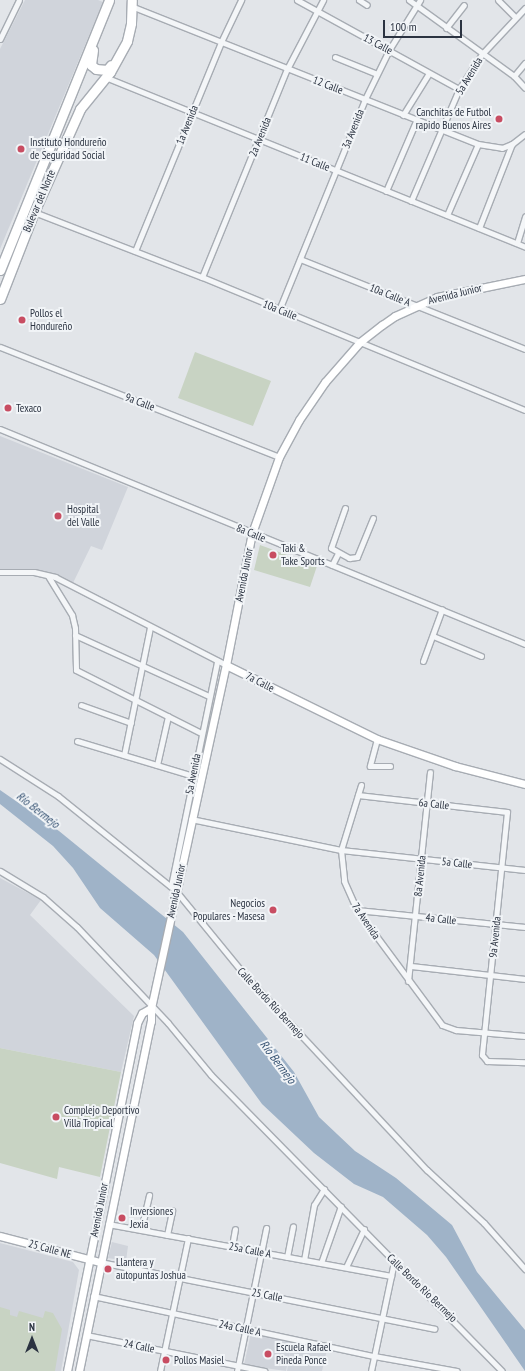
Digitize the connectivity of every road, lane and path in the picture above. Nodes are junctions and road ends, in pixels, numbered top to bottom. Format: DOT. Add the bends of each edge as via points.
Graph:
graph roads {
  1 [pos="19,0"];
  2 [pos="110,0"];
  3 [pos="241,0"];
  4 [pos="297,0"];
  5 [pos="323,0"];
  6 [pos="359,0"];
  7 [pos="409,0"];
  8 [pos="420,0"];
  9 [pos="498,0"];
  10 [pos="130,2"];
  11 [pos="366,5"];
  12 [pos="416,5"];
  13 [pos="464,5"];
  14 [pos="525,8"];
  15 [pos="316,12"];
  16 [pos="515,17"];
  17 [pos="446,28"];
  18 [pos="1,35"];
  19 [pos="221,42"];
  20 [pos="389,50"];
  21 [pos="482,54"];
  22 [pos="335,57"];
  23 [pos="525,63"];
  24 [pos="287,69"];
  25 [pos="429,73"];
  26 [pos="377,74"];
  27 [pos="514,76"];
  28 [pos="105,77"];
  29 [pos="525,88"];
  30 [pos="459,89"];
  31 [pos="365,99"];
  32 [pos="192,112"];
  33 [pos="403,115"];
  34 [pos="417,119"];
  35 [pos="442,130"];
  36 [pos="525,134"];
  37 [pos="259,139"];
  38 [pos="478,144"];
  39 [pos="512,144"];
  40 [pos="336,170"];
  41 [pos="386,191"];
  42 [pos="411,201"];
  43 [pos="34,212"];
  44 [pos="447,215"];
  45 [pos="525,216"];
  46 [pos="479,228"];
  47 [pos="517,243"];
  48 [pos="525,246"];
  49 [pos="135,251"];
  50 [pos="300,259"];
  51 [pos="0,270"];
  52 [pos="202,277"];
  53 [pos="525,279"];
  54 [pos="0,299"];
  55 [pos="416,305"];
  56 [pos="280,310"];
  57 [pos="360,342"];
  58 [pos="0,347"];
  59 [pos="525,349"];
  60 [pos="525,410"];
  61 [pos="0,429"];
  62 [pos="279,457"];
  63 [pos="345,508"];
  64 [pos="373,518"];
  65 [pos="252,533"];
  66 [pos="338,553"];
  67 [pos="332,565"];
  68 [pos="0,572"];
  69 [pos="48,576"];
  70 [pos="442,609"];
  71 [pos="150,627"];
  72 [pos="75,634"];
  73 [pos="433,636"];
  74 [pos="525,644"];
  75 [pos="481,656"];
  76 [pos="217,661"];
  77 [pos="423,661"];
  78 [pos="226,665"];
  79 [pos="143,667"];
  80 [pos="209,696"];
  81 [pos="137,699"];
  82 [pos="81,704"];
  83 [pos="168,716"];
  84 [pos="131,723"];
  85 [pos="201,733"];
  86 [pos="377,739"];
  87 [pos="77,741"];
  88 [pos="124,755"];
  89 [pos="0,759"];
  90 [pos="157,765"];
  91 [pos="390,766"];
  92 [pos="430,772"];
  93 [pos="193,776"];
  94 [pos="525,784"];
  95 [pos="361,785"];
  96 [pos="358,795"];
  97 [pos="428,804"];
  98 [pos="508,815"];
  99 [pos="191,819"];
  100 [pos="340,850"];
  101 [pos="421,860"];
  102 [pos="502,868"];
  103 [pos="525,870"];
  104 [pos="0,871"];
  105 [pos="173,888"];
  106 [pos="357,910"];
  107 [pos="416,917"];
  108 [pos="497,925"];
  109 [pos="525,928"];
  110 [pos="411,966"];
  111 [pos="491,975"];
  112 [pos="525,979"];
  113 [pos="408,980"];
  114 [pos="152,1004"];
  115 [pos="484,1032"];
  116 [pos="525,1036"];
  117 [pos="525,1062"];
  118 [pos="324,1189"];
  119 [pos="149,1195"];
  120 [pos="341,1206"];
  121 [pos="172,1211"];
  122 [pos="108,1224"];
  123 [pos="293,1227"];
  124 [pos="266,1228"];
  125 [pos="235,1229"];
  126 [pos="364,1229"];
  127 [pos="140,1230"];
  128 [pos="167,1235"];
  129 [pos="0,1236"];
  130 [pos="188,1238"];
  131 [pos="232,1246"];
  132 [pos="261,1252"];
  133 [pos="287,1257"];
  134 [pos="89,1259"];
  135 [pos="304,1260"];
  136 [pos="100,1262"];
  137 [pos="394,1262"];
  138 [pos="321,1263"];
  139 [pos="346,1267"];
  140 [pos="525,1269"];
  141 [pos="391,1276"];
  142 [pos="180,1278"];
  143 [pos="253,1292"];
  144 [pos="94,1296"];
  145 [pos="172,1314"];
  146 [pos="382,1318"];
  147 [pos="434,1329"];
  148 [pos="246,1330"];
  149 [pos="86,1335"];
  150 [pos="164,1351"];
  151 [pos="374,1356"];
  152 [pos="238,1368"];
  153 [pos="67,1371"];
  154 [pos="79,1371"];
  155 [pos="160,1371"];
  156 [pos="264,1371"];
  157 [pos="371,1371"];
  158 [pos="457,1371"];
  159 [pos="502,1371"];
  1 -- 18 [label="street"];
  2 -- 10 [label="highway" via="91,60 91,64 99,71 107,70 111,65 122,39"];
  2 -- 51 [label="highway, Bulevar del Norte"];
  3 -- 19 [label="street, 1a Avenida"];
  4 -- 15 [label="street, 13 Calle"];
  5 -- 15 [label="street, 2a Avenida"];
  6 -- 11 [label="street"];
  7 -- 12 [label="street"];
  8 -- 12 [label="street, 3a Avenida"];
  9 -- 16 [label="street"];
  10 -- 19 [label="street, 12 Calle"];
  10 -- 28 [label="highway, Bulevar del Norte" via="131,23 127,41"];
  12 -- 17 [label="street"];
  12 -- 20 [label="street, 3a Avenida"];
  13 -- 17 [label="street"];
  14 -- 16 [label="street, 5a Avenida"];
  15 -- 20 [label="street, 13 Calle"];
  15 -- 24 [label="street, 2a Avenida"];
  16 -- 21 [label="street, 5a Avenida"];
  17 -- 21 [label="street"];
  19 -- 24 [label="street, 12 Calle"];
  19 -- 32 [label="street, 1a Avenida"];
  20 -- 25 [label="street, 13 Calle"];
  20 -- 26 [label="street, 3a Avenida"];
  21 -- 27 [label="street"];
  21 -- 30 [label="street, 5a Avenida"];
  22 -- 26 [label="street"];
  23 -- 27 [label="street"];
  24 -- 31 [label="street, 12 Calle"];
  24 -- 37 [label="street, 2a Avenida"];
  25 -- 30 [label="street, 13 Calle"];
  25 -- 33 [label="street"];
  26 -- 31 [label="street, 3a Avenida"];
  27 -- 29 [label="street"];
  28 -- 32 [label="street, 11 Calle"];
  28 -- 43 [label="highway, Bulevar del Norte" via="80,109"];
  30 -- 35 [label="street, 5a Avenida"];
  31 -- 33 [label="street, 12 Calle"];
  31 -- 40 [label="street, 3a Avenida"];
  32 -- 37 [label="street, 11 Calle"];
  32 -- 49 [label="street, 1a Avenida"];
  33 -- 34 [label="street, 12 Calle"];
  34 -- 35 [label="street, 12 Calle"];
  34 -- 41 [label="street"];
  35 -- 38 [label="street, 12 Calle"];
  35 -- 42 [label="street, 5a Avenida"];
  36 -- 39 [label="street"];
  37 -- 40 [label="street, 11 Calle"];
  37 -- 52 [label="street, 2a Avenida"];
  38 -- 39 [label="street, 12 Calle" via="502,148"];
  38 -- 44 [label="street"];
  39 -- 46 [label="street"];
  40 -- 41 [label="street, 11 Calle"];
  40 -- 50 [label="street, 3a Avenida"];
  41 -- 42 [label="street, 11 Calle"];
  42 -- 44 [label="street, 11 Calle"];
  43 -- 49 [label="street, 10a Calle"];
  43 -- 54 [label="highway, Bulevar del Norte"];
  44 -- 46 [label="street, 11 Calle"];
  45 -- 47 [label="street"];
  46 -- 47 [label="street, 11 Calle"];
  47 -- 48 [label="street, 11 Calle"];
  49 -- 52 [label="street, 10a Calle"];
  50 -- 55 [label="street, 10a Calle A"];
  50 -- 56 [label="street, 3a Avenida"];
  52 -- 56 [label="street, 10a Calle"];
  53 -- 55 [label="main road, Avenida Junior" via="456,292"];
  55 -- 57 [label="main road, Avenida Junior" via="395,316"];
  55 -- 59 [label="street, 10a Calle A"];
  56 -- 57 [label="street, 10a Calle"];
  57 -- 60 [label="street, 10a Calle"];
  57 -- 62 [label="main road, Avenida Junior" via="321,388 299,420"];
  58 -- 62 [label="street, 9a Calle"];
  61 -- 65 [label="street, 8a Calle"];
  62 -- 65 [label="main road, Avenida Junior"];
  63 -- 66 [label="street" via="331,544 332,550"];
  64 -- 66 [label="street" via="357,557 349,558"];
  65 -- 67 [label="street, 8a Calle"];
  65 -- 78 [label="main road, Avenida Junior"];
  66 -- 67 [label="street"];
  67 -- 70 [label="street, 8a Calle"];
  68 -- 69 [label="street, 7a Calle" via="34,572"];
  69 -- 71 [label="street, 7a Calle"];
  69 -- 72 [label="street" via="72,615"];
  70 -- 73 [label="street"];
  70 -- 74 [label="street, 8a Calle"];
  71 -- 76 [label="street, 7a Calle"];
  71 -- 79 [label="street"];
  72 -- 79 [label="street"];
  72 -- 81 [label="street" via="75,667 79,672"];
  73 -- 75 [label="street"];
  73 -- 77 [label="street"];
  76 -- 78 [label="street, 7a Calle"];
  76 -- 80 [label="street, 5a Avenida"];
  78 -- 86 [label="main road, 7a Calle"];
  78 -- 99 [label="main road, Avenida Junior"];
  79 -- 80 [label="street"];
  79 -- 81 [label="street"];
  80 -- 85 [label="street, 5a Avenida"];
  81 -- 83 [label="street"];
  81 -- 84 [label="street"];
  82 -- 84 [label="street"];
  83 -- 85 [label="street"];
  83 -- 90 [label="street"];
  84 -- 88 [label="street"];
  85 -- 93 [label="street, 5a Avenida"];
  86 -- 91 [label="street" via="370,766"];
  86 -- 94 [label="main road, 7a Calle" via="455,766"];
  87 -- 88 [label="street"];
  88 -- 90 [label="street"];
  89 -- 105 [label="street, Calle Bordo Río Bermejo" via="58,796"];
  90 -- 93 [label="street"];
  92 -- 97 [label="street, 8a Avenida"];
  93 -- 105 [label="street, 5a Avenida"];
  95 -- 96 [label="street, 7a Avenida"];
  96 -- 97 [label="street, 6a Calle"];
  96 -- 100 [label="street, 7a Avenida"];
  97 -- 98 [label="street, 6a Calle" via="504,811"];
  97 -- 101 [label="street, 8a Avenida"];
  98 -- 102 [label="street, 9a Avenida"];
  99 -- 100 [label="street, 5a Calle"];
  99 -- 105 [label="main road, Avenida Junior"];
  100 -- 101 [label="street, 5a Calle"];
  100 -- 106 [label="street, 7a Avenida" via="344,881"];
  101 -- 102 [label="street, 5a Calle"];
  101 -- 107 [label="street, 8a Avenida"];
  102 -- 103 [label="street, 5a Calle"];
  102 -- 108 [label="street, 9a Avenida"];
  104 -- 114 [label="street, Calle Bordo Río Bermejo" via="43,897 78,926"];
  105 -- 114 [label="main road, Avenida Junior" via="174,899"];
  105 -- 140 [label="street, Calle Bordo Río Bermejo" via="249,980 427,1170 484,1223"];
  106 -- 107 [label="street, 4a Calle"];
  106 -- 113 [label="street, 7a Avenida"];
  107 -- 108 [label="street, 4a Calle"];
  107 -- 110 [label="street, 8a Avenida"];
  108 -- 109 [label="street, 4a Calle"];
  108 -- 111 [label="street, 9a Avenida"];
  110 -- 111 [label="street"];
  110 -- 113 [label="street, 8a Avenida"];
  111 -- 112 [label="street"];
  111 -- 115 [label="street, 9a Avenida"];
  113 -- 115 [label="street, 7a Avenida" via="442,1025 456,1030"];
  114 -- 118 [label="street, Calle Bordo Río Bermejo" via="211,1075"];
  114 -- 122 [label="main road, Avenida Junior" via="151,1021"];
  114 -- 134 [label="main road, Avenida Junior" via="142,1013 137,1024"];
  115 -- 116 [label="street, 7a Avenida"];
  115 -- 117 [label="street, 9a Avenida" via="484,1059"];
  118 -- 120 [label="street, Calle Bordo Río Bermejo"];
  118 -- 135 [label="street" via="314,1205"];
  119 -- 127 [label="street"];
  120 -- 126 [label="street, Calle Bordo Río Bermejo"];
  120 -- 138 [label="street"];
  121 -- 128 [label="street"];
  122 -- 127 [label="street, 25a Calle A"];
  122 -- 136 [label="main road, Avenida Junior"];
  123 -- 133 [label="street"];
  124 -- 132 [label="street"];
  125 -- 131 [label="street"];
  126 -- 137 [label="street, Calle Bordo Río Bermejo"];
  126 -- 139 [label="street"];
  127 -- 128 [label="street, 25a Calle A"];
  128 -- 130 [label="street, 25a Calle A"];
  129 -- 134 [label="main road, 25 Calle NE"];
  130 -- 131 [label="street, 25a Calle A"];
  130 -- 142 [label="street"];
  131 -- 132 [label="street, 25a Calle A"];
  132 -- 133 [label="street, 25a Calle A"];
  132 -- 143 [label="street"];
  133 -- 135 [label="street, 25a Calle A"];
  134 -- 136 [label="main road, 25 Calle NE"];
  134 -- 153 [label="main road, Avenida Junior"];
  135 -- 138 [label="street, 25a Calle A"];
  136 -- 142 [label="street, 25 Calle"];
  136 -- 144 [label="main road, Avenida Junior"];
  137 -- 141 [label="street"];
  137 -- 159 [label="street, Calle Bordo Río Bermejo" via="447,1312"];
  138 -- 139 [label="street, 25a Calle A"];
  139 -- 141 [label="street, 25a Calle A"];
  141 -- 146 [label="street"];
  142 -- 143 [label="street, 25 Calle"];
  142 -- 145 [label="street"];
  143 -- 146 [label="street, 25 Calle"];
  143 -- 148 [label="street"];
  144 -- 145 [label="street, 24a Calle A"];
  144 -- 149 [label="main road, Avenida Junior"];
  145 -- 148 [label="street, 24a Calle A"];
  145 -- 150 [label="street"];
  146 -- 147 [label="street, 25 Calle"];
  146 -- 151 [label="street"];
  148 -- 151 [label="street, 24a Calle A"];
  148 -- 152 [label="street"];
  149 -- 150 [label="street, 24 Calle"];
  149 -- 154 [label="main road, Avenida Junior"];
  150 -- 152 [label="street, 24 Calle"];
  150 -- 155 [label="street"];
  151 -- 157 [label="street"];
  151 -- 158 [label="street, 24a Calle A"];
  152 -- 156 [label="street, 24 Calle"];
}
